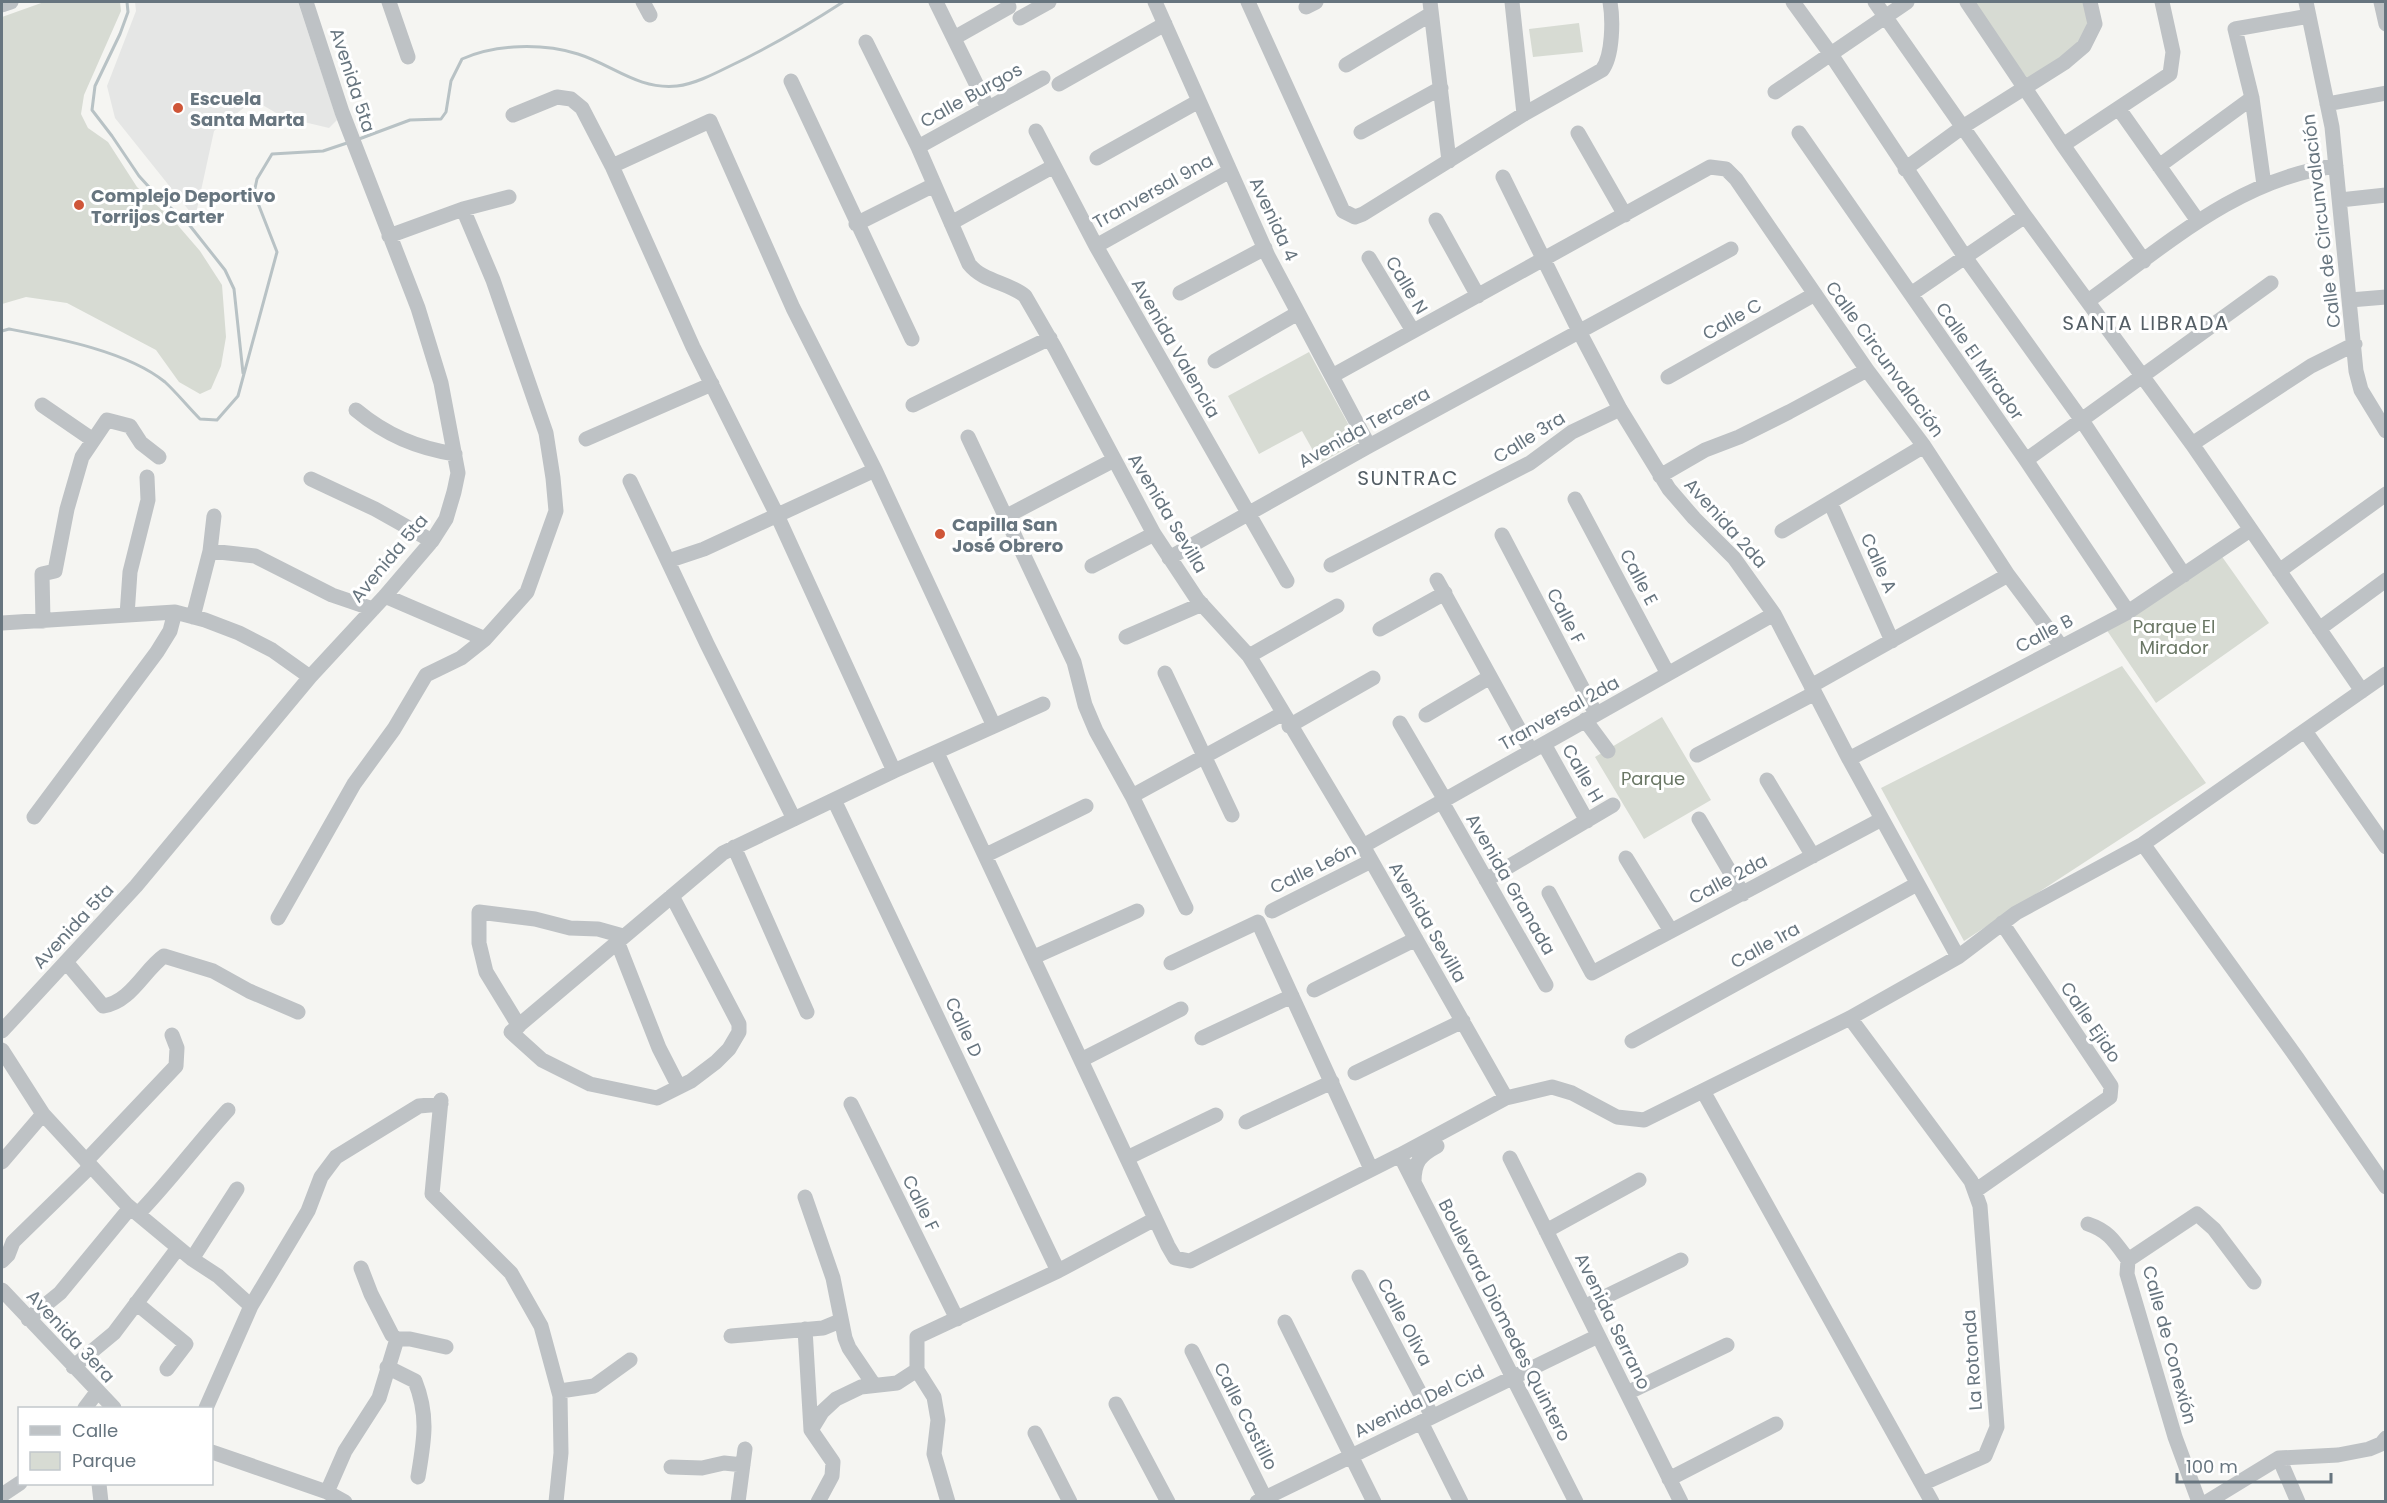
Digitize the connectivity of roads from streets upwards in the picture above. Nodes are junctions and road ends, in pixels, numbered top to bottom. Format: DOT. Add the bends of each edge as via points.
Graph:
graph roads {
  1 [pos="306,2"];
  2 [pos="390,2"];
  3 [pos="936,2"];
  4 [pos="1049,2"];
  5 [pos="1155,2"];
  6 [pos="1248,2"];
  7 [pos="1512,2"];
  8 [pos="1610,2"];
  9 [pos="1793,2"];
  10 [pos="1875,2"];
  11 [pos="1907,2"];
  12 [pos="1967,2"];
  13 [pos="2090,2"];
  14 [pos="2162,2"];
  15 [pos="2381,2"];
  16 [pos="1430,8"];
  17 [pos="2308,9"];
  18 [pos="1885,17"];
  19 [pos="1165,24"];
  20 [pos="2385,24"];
  21 [pos="954,38"];
  22 [pos="866,42"];
  23 [pos="1830,53"];
  24 [pos="408,57"];
  25 [pos="1346,66"];
  26 [pos="1043,78"];
  27 [pos="791,81"];
  28 [pos="1059,84"];
  29 [pos="1441,88"];
  30 [pos="2026,88"];
  31 [pos="1775,92"];
  32 [pos="2385,93"];
  33 [pos="2252,98"];
  34 [pos="1199,101"];
  35 [pos="2327,104"];
  36 [pos="988,108"];
  37 [pos="2119,109"];
  38 [pos="1524,114"];
  39 [pos="513,115"];
  40 [pos="1964,126"];
  41 [pos="1036,131"];
  42 [pos="1360,132"];
  43 [pos="1578,133"];
  44 [pos="1799,133"];
  45 [pos="2063,145"];
  46 [pos="918,147"];
  47 [pos="1097,158"];
  48 [pos="1449,161"];
  49 [pos="612,166"];
  50 [pos="1054,166"];
  51 [pos="2159,166"];
  52 [pos="2336,166"];
  53 [pos="1905,169"];
  54 [pos="1230,171"];
  55 [pos="1503,177"];
  56 [pos="934,185"];
  57 [pos="2264,185"];
  58 [pos="2385,195"];
  59 [pos="509,197"];
  60 [pos="2340,200"];
  61 [pos="463,209"];
  62 [pos="1624,215"];
  63 [pos="2025,216"];
  64 [pos="1436,220"];
  65 [pos="2198,221"];
  66 [pos="951,223"];
  67 [pos="856,224"];
  68 [pos="389,236"];
  69 [pos="1096,246"];
  70 [pos="1265,248"];
  71 [pos="1731,249"];
  72 [pos="1965,257"];
  73 [pos="1369,258"];
  74 [pos="1544,260"];
  75 [pos="2144,261"];
  76 [pos="2271,283"];
  77 [pos="1180,293"];
  78 [pos="1815,294"];
  79 [pos="1911,294"];
  80 [pos="1478,296"];
  81 [pos="2385,297"];
  82 [pos="2350,300"];
  83 [pos="2088,301"];
  84 [pos="1298,314"];
  85 [pos="1413,332"];
  86 [pos="1580,333"];
  87 [pos="1050,338"];
  88 [pos="912,339"];
  89 [pos="2355,344"];
  90 [pos="1215,361"];
  91 [pos="1867,370"];
  92 [pos="2143,375"];
  93 [pos="1332,376"];
  94 [pos="1668,377"];
  95 [pos="712,384"];
  96 [pos="42,405"];
  97 [pos="913,405"];
  98 [pos="1620,409"];
  99 [pos="356,410"];
  100 [pos="2381,412"];
  101 [pos="2081,419"];
  102 [pos="2385,431"];
  103 [pos="968,437"];
  104 [pos="586,439"];
  105 [pos="93,440"];
  106 [pos="2192,444"];
  107 [pos="1369,446"];
  108 [pos="1924,446"];
  109 [pos="455,454"];
  110 [pos="159,457"];
  111 [pos="1114,460"];
  112 [pos="2026,460"];
  113 [pos="875,470"];
  114 [pos="1660,476"];
  115 [pos="147,477"];
  116 [pos="311,479"];
  117 [pos="630,481"];
  118 [pos="2385,494"];
  119 [pos="1575,499"];
  120 [pos="1830,502"];
  121 [pos="1249,514"];
  122 [pos="777,515"];
  123 [pos="214,516"];
  124 [pos="1005,517"];
  125 [pos="2250,530"];
  126 [pos="1782,531"];
  127 [pos="1154,534"];
  128 [pos="1502,535"];
  129 [pos="432,541"];
  130 [pos="210,550"];
  131 [pos="1169,558"];
  132 [pos="668,561"];
  133 [pos="1331,565"];
  134 [pos="1092,566"];
  135 [pos="2279,571"];
  136 [pos="2008,575"];
  137 [pos="2184,575"];
  138 [pos="2385,580"];
  139 [pos="1287,581"];
  140 [pos="385,596"];
  141 [pos="1202,604"];
  142 [pos="1337,606"];
  143 [pos="373,609"];
  144 [pos="175,612"];
  145 [pos="2128,612"];
  146 [pos="1774,614"];
  147 [pos="127,615"];
  148 [pos="193,617"];
  149 [pos="43,621"];
  150 [pos="2,623"];
  151 [pos="2319,629"];
  152 [pos="1380,630"];
  153 [pos="1126,637"];
  154 [pos="485,639"];
  155 [pos="1892,640"];
  156 [pos="2061,646"];
  157 [pos="1249,656"];
  158 [pos="1165,673"];
  159 [pos="1668,674"];
  160 [pos="2385,674"];
  161 [pos="310,677"];
  162 [pos="1490,677"];
  163 [pos="1373,678"];
  164 [pos="1813,689"];
  165 [pos="2362,691"];
  166 [pos="1043,704"];
  167 [pos="1426,715"];
  168 [pos="1591,717"];
  169 [pos="1286,720"];
  170 [pos="1400,723"];
  171 [pos="994,726"];
  172 [pos="2305,731"];
  173 [pos="1537,748"];
  174 [pos="1608,752"];
  175 [pos="937,753"];
  176 [pos="1697,755"];
  177 [pos="1203,756"];
  178 [pos="1850,759"];
  179 [pos="894,771"];
  180 [pos="1767,780"];
  181 [pos="1132,796"];
  182 [pos="834,800"];
  183 [pos="1443,801"];
  184 [pos="1613,805"];
  185 [pos="1086,806"];
  186 [pos="1232,815"];
  187 [pos="34,817"];
  188 [pos="794,819"];
  189 [pos="1700,819"];
  190 [pos="1882,819"];
  191 [pos="1587,821"];
  192 [pos="2143,844"];
  193 [pos="1363,846"];
  194 [pos="734,847"];
  195 [pos="2385,847"];
  196 [pos="986,855"];
  197 [pos="1813,856"];
  198 [pos="1626,858"];
  199 [pos="1371,861"];
  200 [pos="1486,880"];
  201 [pos="1917,884"];
  202 [pos="1549,892"];
  203 [pos="1743,894"];
  204 [pos="672,896"];
  205 [pos="1186,908"];
  206 [pos="1137,911"];
  207 [pos="1272,911"];
  208 [pos="278,918"];
  209 [pos="2001,923"];
  210 [pos="1671,931"];
  211 [pos="620,939"];
  212 [pos="1416,939"];
  213 [pos="1034,957"];
  214 [pos="1958,957"];
  215 [pos="66,962"];
  216 [pos="1171,963"];
  217 [pos="1546,985"];
  218 [pos="1314,990"];
  219 [pos="1292,996"];
  220 [pos="1181,1009"];
  221 [pos="298,1012"];
  222 [pos="807,1012"];
  223 [pos="1850,1018"];
  224 [pos="1463,1021"];
  225 [pos="519,1026"];
  226 [pos="2,1030"];
  227 [pos="172,1035"];
  228 [pos="1202,1038"];
  229 [pos="1632,1041"];
  230 [pos="2,1050"];
  231 [pos="1081,1060"];
  232 [pos="1355,1073"];
  233 [pos="1332,1082"];
  234 [pos="680,1087"];
  235 [pos="1702,1091"];
  236 [pos="1506,1098"];
  237 [pos="850,1104"];
  238 [pos="228,1110"];
  239 [pos="44,1114"];
  240 [pos="1216,1115"];
  241 [pos="1468,1119"];
  242 [pos="1246,1122"];
  243 [pos="1400,1155"];
  244 [pos="1127,1158"];
  245 [pos="1510,1158"];
  246 [pos="2,1162"];
  247 [pos="89,1164"];
  248 [pos="1371,1169"];
  249 [pos="1639,1180"];
  250 [pos="1414,1182"];
  251 [pos="2385,1187"];
  252 [pos="237,1189"];
  253 [pos="1975,1191"];
  254 [pos="805,1197"];
  255 [pos="134,1211"];
  256 [pos="1155,1219"];
  257 [pos="2088,1224"];
  258 [pos="1546,1231"];
  259 [pos="178,1248"];
  260 [pos="192,1259"];
  261 [pos="1681,1260"];
  262 [pos="2128,1260"];
  263 [pos="2,1261"];
  264 [pos="361,1268"];
  265 [pos="1058,1271"];
  266 [pos="1359,1277"];
  267 [pos="2254,1282"];
  268 [pos="2,1290"];
  269 [pos="136,1303"];
  270 [pos="251,1306"];
  271 [pos="1584,1307"];
  272 [pos="28,1319"];
  273 [pos="957,1319"];
  274 [pos="840,1321"];
  275 [pos="1284,1322"];
  276 [pos="805,1329"];
  277 [pos="731,1336"];
  278 [pos="1598,1336"];
  279 [pos="397,1339"];
  280 [pos="1727,1345"];
  281 [pos="446,1347"];
  282 [pos="1192,1352"];
  283 [pos="630,1360"];
  284 [pos="73,1367"];
  285 [pos="387,1367"];
  286 [pos="167,1369"];
  287 [pos="917,1370"];
  288 [pos="1513,1377"];
  289 [pos="874,1385"];
  290 [pos="560,1391"];
  291 [pos="97,1392"];
  292 [pos="1627,1393"];
  293 [pos="1116,1404"];
  294 [pos="86,1407"];
  295 [pos="113,1407"];
  296 [pos="206,1407"];
  297 [pos="1426,1419"];
  298 [pos="1776,1424"];
  299 [pos="811,1430"];
  300 [pos="1035,1433"];
  301 [pos="2385,1437"];
  302 [pos="213,1452"];
  303 [pos="1351,1456"];
  304 [pos="2278,1458"];
  305 [pos="671,1467"];
  306 [pos="418,1478"];
  307 [pos="1670,1479"];
  308 [pos="18,1484"];
  309 [pos="1922,1484"];
  310 [pos="99,1485"];
  311 [pos="2,1494"];
  312 [pos="316,1494"];
  313 [pos="1263,1500"];
  314 [pos="101,1502"];
  315 [pos="345,1502"];
  316 [pos="556,1502"];
  317 [pos="738,1502"];
  318 [pos="818,1502"];
  319 [pos="948,1502"];
  320 [pos="1070,1502"];
  321 [pos="1168,1502"];
  322 [pos="1374,1502"];
  323 [pos="1461,1502"];
  324 [pos="1576,1502"];
  325 [pos="1681,1502"];
  326 [pos="1932,1502"];
  327 [pos="2199,1502"];
  328 [pos="2207,1502"];
  329 [pos="2298,1502"];
  1 -- 68 [label="street, Avenida 5ta"];
  2 -- 24 [label="street"];
  3 -- 21 [label="street"];
  4 -- 21 [label="street" via="1014,12"];
  5 -- 19 [label="street, Avenida 4"];
  6 -- 48 [label="street" via="1343,211 1355,217 1364,214"];
  7 -- 38 [label="street"];
  8 -- 38 [label="street" via="1607,63 1602,70"];
  9 -- 23 [label="street"];
  10 -- 18 [label="street"];
  11 -- 18 [label="street"];
  12 -- 30 [label="street"];
  13 -- 30 [label="street" via="2095,24 2084,46"];
  14 -- 37 [label="street" via="2173,52 2170,74"];
  15 -- 20 [label="street"];
  16 -- 25 [label="street"];
  16 -- 29 [label="street"];
  17 -- 33 [label="street" via="2235,29"];
  17 -- 35 [label="street, Calle de Circunvalación"];
  18 -- 23 [label="street"];
  18 -- 40 [label="street"];
  19 -- 28 [label="street"];
  19 -- 34 [label="street, Avenida 4"];
  21 -- 36 [label="street"];
  22 -- 46 [label="street, Avenida Sevilla"];
  23 -- 31 [label="street"];
  23 -- 53 [label="street"];
  26 -- 36 [label="street, Calle Burgos"];
  27 -- 67 [label="street"];
  29 -- 42 [label="street"];
  29 -- 48 [label="street"];
  30 -- 40 [label="street"];
  30 -- 45 [label="street"];
  32 -- 35 [label="street"];
  33 -- 51 [label="street"];
  33 -- 57 [label="street"];
  34 -- 47 [label="street"];
  34 -- 54 [label="street, Avenida 4"];
  35 -- 52 [label="street, Calle de Circunvalación"];
  36 -- 46 [label="street, Calle Burgos"];
  37 -- 45 [label="street"];
  37 -- 51 [label="street"];
  38 -- 48 [label="street"];
  39 -- 49 [label="street" via="557,97 571,99 582,108"];
  40 -- 53 [label="street"];
  40 -- 63 [label="street"];
  41 -- 50 [label="street, Avenida Valencia"];
  43 -- 62 [label="street"];
  44 -- 79 [label="street, Calle El Mirador"];
  45 -- 75 [label="street"];
  46 -- 56 [label="street, Avenida Sevilla"];
  49 -- 95 [label="street"];
  49 -- 113 [label="street" via="710,121 794,308"];
  50 -- 66 [label="street"];
  50 -- 69 [label="street, Avenida Valencia"];
  51 -- 65 [label="street"];
  52 -- 57 [label="street" via="2307,170"];
  52 -- 60 [label="street, Calle de Circunvalación"];
  53 -- 72 [label="street"];
  54 -- 69 [label="street, Tranversal 9na"];
  54 -- 70 [label="street, Avenida 4"];
  55 -- 74 [label="street, Avenida 2da"];
  56 -- 66 [label="street, Avenida Sevilla"];
  56 -- 67 [label="street"];
  57 -- 65 [label="street"];
  58 -- 60 [label="street"];
  59 -- 61 [label="street"];
  60 -- 82 [label="street, Calle de Circunvalación"];
  61 -- 68 [label="street"];
  61 -- 154 [label="street" via="494,280 546,433 556,511 527,592"];
  62 -- 74 [label="street"];
  62 -- 78 [label="street, Calle Circunvalación" via="1710,167 1726,169"];
  63 -- 72 [label="street"];
  63 -- 83 [label="street"];
  64 -- 80 [label="street"];
  65 -- 75 [label="street"];
  66 -- 87 [label="street, Avenida Sevilla" via="976,273 1025,296"];
  67 -- 88 [label="street"];
  68 -- 109 [label="street, Avenida 5ta" via="418,308 441,383"];
  69 -- 121 [label="street, Avenida Valencia"];
  70 -- 77 [label="street"];
  70 -- 84 [label="street, Avenida 4"];
  71 -- 86 [label="street, Avenida Tercera"];
  72 -- 79 [label="street"];
  72 -- 101 [label="street"];
  73 -- 85 [label="street, Calle N"];
  74 -- 80 [label="street"];
  74 -- 86 [label="street, Avenida 2da"];
  75 -- 83 [label="street"];
  76 -- 92 [label="street"];
  78 -- 91 [label="street, Calle Circunvalación"];
  78 -- 94 [label="street, Calle C"];
  79 -- 112 [label="street, Calle El Mirador"];
  80 -- 85 [label="street"];
  81 -- 82 [label="street"];
  82 -- 89 [label="street, Calle de Circunvalación"];
  83 -- 92 [label="street"];
  84 -- 90 [label="street"];
  84 -- 93 [label="street, Avenida 4"];
  85 -- 93 [label="street"];
  86 -- 98 [label="street, Avenida 2da"];
  86 -- 107 [label="street, Avenida Tercera"];
  87 -- 97 [label="street"];
  87 -- 111 [label="street, Avenida Sevilla"];
  89 -- 100 [label="street, Calle de Circunvalación" via="2361,390"];
  89 -- 106 [label="street" via="2311,366"];
  91 -- 108 [label="street, Calle Circunvalación"];
  91 -- 114 [label="street"];
  92 -- 101 [label="street"];
  92 -- 106 [label="street"];
  93 -- 107 [label="street, Avenida 4"];
  95 -- 104 [label="street"];
  95 -- 122 [label="street"];
  96 -- 105 [label="street"];
  98 -- 114 [label="street, Avenida 2da"];
  98 -- 133 [label="street, Calle 3ra" via="1572,432 1530,463"];
  99 -- 109 [label="street" via="405,442"];
  100 -- 102 [label="street, Calle de Circunvalación"];
  101 -- 112 [label="street"];
  101 -- 137 [label="street"];
  103 -- 124 [label="street"];
  105 -- 110 [label="street" via="107,420 130,426"];
  105 -- 149 [label="street" via="82,457 55,571 42,574"];
  106 -- 125 [label="street"];
  107 -- 121 [label="street, Avenida Tercera"];
  108 -- 120 [label="street"];
  108 -- 136 [label="street, Calle Circunvalación"];
  109 -- 129 [label="street, Avenida 5ta" via="458,473 454,492 446,519"];
  111 -- 124 [label="street"];
  111 -- 127 [label="street, Avenida Sevilla"];
  112 -- 145 [label="street, Calle El Mirador"];
  113 -- 122 [label="street"];
  113 -- 171 [label="street"];
  114 -- 146 [label="street, Avenida 2da" via="1680,503 1734,558"];
  115 -- 147 [label="street" via="148,500 130,572"];
  116 -- 129 [label="street"];
  117 -- 132 [label="street"];
  118 -- 135 [label="street"];
  119 -- 159 [label="street, Calle E"];
  120 -- 126 [label="street"];
  120 -- 155 [label="street, Calle A"];
  121 -- 131 [label="street, Avenida Tercera"];
  121 -- 139 [label="street, Avenida Valencia"];
  122 -- 132 [label="street"];
  122 -- 179 [label="street"];
  123 -- 130 [label="street"];
  124 -- 181 [label="street" via="1074,662 1096,731"];
  125 -- 135 [label="street"];
  125 -- 137 [label="street, Calle B"];
  127 -- 131 [label="street, Avenida Sevilla"];
  127 -- 134 [label="street"];
  128 -- 168 [label="street, Calle F"];
  129 -- 140 [label="street, Avenida 5ta"];
  130 -- 143 [label="street" via="255,556 332,595"];
  130 -- 148 [label="street"];
  131 -- 141 [label="street, Avenida Sevilla"];
  132 -- 188 [label="street"];
  135 -- 151 [label="street"];
  136 -- 155 [label="street"];
  136 -- 156 [label="street, Calle Circunvalación"];
  137 -- 145 [label="street, Calle B"];
  138 -- 151 [label="street"];
  140 -- 143 [label="street, Avenida 5ta"];
  140 -- 154 [label="street"];
  141 -- 153 [label="street"];
  141 -- 157 [label="street, Avenida Sevilla"];
  142 -- 157 [label="street"];
  143 -- 161 [label="street, Avenida 5ta"];
  144 -- 147 [label="street"];
  144 -- 148 [label="street"];
  144 -- 187 [label="street" via="170,631 157,652"];
  145 -- 156 [label="street, Calle B"];
  146 -- 159 [label="street, Tranversal 2da"];
  146 -- 164 [label="street, Avenida 2da"];
  147 -- 149 [label="street"];
  148 -- 161 [label="street" via="239,633"];
  149 -- 150 [label="street"];
  151 -- 165 [label="street"];
  152 -- 162 [label="street, Calle H" via="1441,587"];
  154 -- 208 [label="street" via="461,658 426,675 394,729 354,784"];
  155 -- 164 [label="street"];
  156 -- 178 [label="street, Calle B"];
  157 -- 169 [label="street, Avenida Sevilla"];
  158 -- 177 [label="street"];
  159 -- 168 [label="street, Tranversal 2da"];
  160 -- 165 [label="street"];
  161 -- 215 [label="street, Avenida 5ta" via="136,886"];
  162 -- 167 [label="street"];
  162 -- 173 [label="street, Calle H"];
  163 -- 169 [label="street"];
  164 -- 176 [label="street"];
  164 -- 178 [label="street, Avenida 2da"];
  165 -- 172 [label="street"];
  166 -- 171 [label="street"];
  168 -- 173 [label="street, Tranversal 2da"];
  168 -- 174 [label="street, Calle F"];
  169 -- 177 [label="street"];
  169 -- 193 [label="street, Avenida Sevilla"];
  170 -- 183 [label="street, Avenida Granada"];
  171 -- 175 [label="street"];
  172 -- 192 [label="street"];
  172 -- 195 [label="street"];
  173 -- 183 [label="street, Tranversal 2da"];
  173 -- 191 [label="street, Calle H"];
  175 -- 179 [label="street"];
  175 -- 196 [label="street"];
  177 -- 181 [label="street"];
  177 -- 186 [label="street"];
  178 -- 190 [label="street, Avenida 2da"];
  179 -- 182 [label="street"];
  180 -- 197 [label="street"];
  181 -- 205 [label="street"];
  182 -- 188 [label="street"];
  182 -- 265 [label="street, Calle D"];
  183 -- 193 [label="street, Tranversal 2da"];
  183 -- 200 [label="street, Avenida Granada"];
  184 -- 191 [label="street"];
  185 -- 196 [label="street"];
  188 -- 194 [label="street"];
  189 -- 203 [label="street"];
  190 -- 197 [label="street, Calle 2da"];
  190 -- 201 [label="street, Avenida 2da"];
  191 -- 200 [label="street"];
  192 -- 209 [label="street"];
  192 -- 251 [label="street"];
  193 -- 199 [label="street, Avenida Sevilla"];
  194 -- 204 [label="street"];
  194 -- 222 [label="street"];
  196 -- 213 [label="street"];
  197 -- 203 [label="street, Calle 2da"];
  198 -- 210 [label="street"];
  199 -- 207 [label="street, Calle León"];
  199 -- 212 [label="street, Avenida Sevilla"];
  200 -- 217 [label="street, Avenida Granada"];
  201 -- 214 [label="street, Avenida 2da"];
  201 -- 229 [label="street, Calle 1ra"];
  202 -- 210 [label="street, Calle 2da" via="1592,973"];
  203 -- 210 [label="street, Calle 2da"];
  204 -- 211 [label="street"];
  204 -- 234 [label="street" via="739,1024 729,1049"];
  206 -- 213 [label="street"];
  209 -- 214 [label="street"];
  209 -- 253 [label="street, Calle Ejido" via="2111,1086 2110,1097"];
  211 -- 225 [label="street"];
  211 -- 225 [label="street" via="598,928 570,928 478,912 479,943 486,972"];
  211 -- 234 [label="street" via="659,1047"];
  212 -- 218 [label="street"];
  212 -- 224 [label="street, Avenida Sevilla"];
  213 -- 231 [label="street"];
  214 -- 223 [label="street"];
  215 -- 221 [label="street" via="104,1006 139,985 164,956 213,970"];
  215 -- 226 [label="street, Avenida 5ta"];
  216 -- 219 [label="street" via="1258,922"];
  219 -- 228 [label="street"];
  219 -- 233 [label="street"];
  220 -- 231 [label="street"];
  223 -- 235 [label="street"];
  223 -- 253 [label="street, La Rotonda"];
  224 -- 232 [label="street"];
  224 -- 236 [label="street, Avenida Sevilla"];
  225 -- 234 [label="street" via="511,1032 542,1060 590,1084 657,1098"];
  227 -- 247 [label="street" via="177,1048 176,1066"];
  230 -- 239 [label="street"];
  231 -- 244 [label="street"];
  233 -- 242 [label="street"];
  233 -- 248 [label="street"];
  235 -- 236 [label="street" via="1644,1120 1617,1117 1552,1087"];
  235 -- 309 [label="street"];
  236 -- 241 [label="street"];
  237 -- 273 [label="street, Calle F"];
  238 -- 255 [label="street" via="168,1183"];
  239 -- 246 [label="street"];
  239 -- 247 [label="street"];
  240 -- 244 [label="street"];
  241 -- 243 [label="street"];
  241 -- 250 [label="street" via="1461,1132 1417,1160"];
  243 -- 248 [label="street"];
  243 -- 250 [label="street, Boulevard Diomedes Quintero"];
  244 -- 256 [label="street"];
  245 -- 258 [label="street, Avenida Serrano"];
  247 -- 255 [label="street"];
  247 -- 263 [label="street" via="13,1242"];
  248 -- 256 [label="street" via="1190,1261 1175,1257"];
  249 -- 258 [label="street"];
  250 -- 288 [label="street, Boulevard Diomedes Quintero"];
  252 -- 260 [label="street"];
  253 -- 309 [label="street, La Rotonda" via="1980,1206 1997,1427 1985,1456"];
  254 -- 274 [label="street" via="833,1278"];
  255 -- 259 [label="street"];
  255 -- 272 [label="street" via="60,1293"];
  256 -- 265 [label="street"];
  257 -- 262 [label="street" via="2102,1228"];
  258 -- 271 [label="street, Avenida Serrano"];
  259 -- 260 [label="street"];
  259 -- 269 [label="street"];
  260 -- 270 [label="street"];
  261 -- 271 [label="street"];
  262 -- 267 [label="street, Calle de Conexión" via="2197,1214 2214,1229"];
  262 -- 327 [label="street, Calle de Conexión" via="2127,1275 2175,1437"];
  264 -- 279 [label="street"];
  265 -- 273 [label="street"];
  266 -- 297 [label="street, Calle Oliva"];
  268 -- 272 [label="street, Avenida 3era"];
  269 -- 284 [label="street" via="114,1333"];
  269 -- 286 [label="street" via="186,1344"];
  270 -- 290 [label="street" via="308,1211 321,1177 336,1157 419,1106 441,1102 432,1194 511,1273 541,1326"];
  270 -- 296 [label="street"];
  271 -- 278 [label="street, Avenida Serrano"];
  272 -- 284 [label="street, Avenida 3era"];
  273 -- 287 [label="street" via="917,1337"];
  274 -- 276 [label="street" via="823,1328"];
  274 -- 289 [label="street" via="849,1348"];
  275 -- 303 [label="street"];
  276 -- 277 [label="street"];
  276 -- 299 [label="street"];
  278 -- 288 [label="street, Avenida Del Cid"];
  278 -- 292 [label="street, Avenida Serrano"];
  279 -- 281 [label="street" via="410,1338"];
  279 -- 285 [label="street"];
  280 -- 292 [label="street"];
  282 -- 313 [label="street, Calle Castillo"];
  283 -- 290 [label="street" via="594,1386"];
  284 -- 291 [label="street, Avenida 3era"];
  285 -- 306 [label="street" via="416,1381 423,1401 426,1430"];
  285 -- 312 [label="street" via="379,1398"];
  287 -- 289 [label="street" via="897,1383"];
  287 -- 319 [label="street" via="933,1397 938,1420 934,1454"];
  288 -- 297 [label="street, Avenida Del Cid"];
  288 -- 324 [label="street, Boulevard Diomedes Quintero"];
  289 -- 299 [label="street" via="836,1399"];
  290 -- 316 [label="street" via="561,1454"];
  291 -- 294 [label="street"];
  291 -- 295 [label="street, Avenida 3era"];
  292 -- 307 [label="street, Avenida Serrano"];
  293 -- 321 [label="street"];
  297 -- 303 [label="street, Avenida Del Cid"];
  297 -- 323 [label="street, Calle Oliva"];
  298 -- 307 [label="street"];
  299 -- 318 [label="street" via="833,1461 832,1476"];
  300 -- 320 [label="street"];
  301 -- 304 [label="street" via="2381,1444 2349,1453"];
  302 -- 312 [label="street"];
  303 -- 313 [label="street, Avenida Del Cid"];
  303 -- 322 [label="street"];
  304 -- 328 [label="street"];
  304 -- 329 [label="street"];
  305 -- 317 [label="street" via="702,1468 744,1457"];
  307 -- 325 [label="street, Avenida Serrano"];
  308 -- 311 [label="street"];
  309 -- 326 [label="street"];
  310 -- 314 [label="street"];
  312 -- 315 [label="street"];
}
